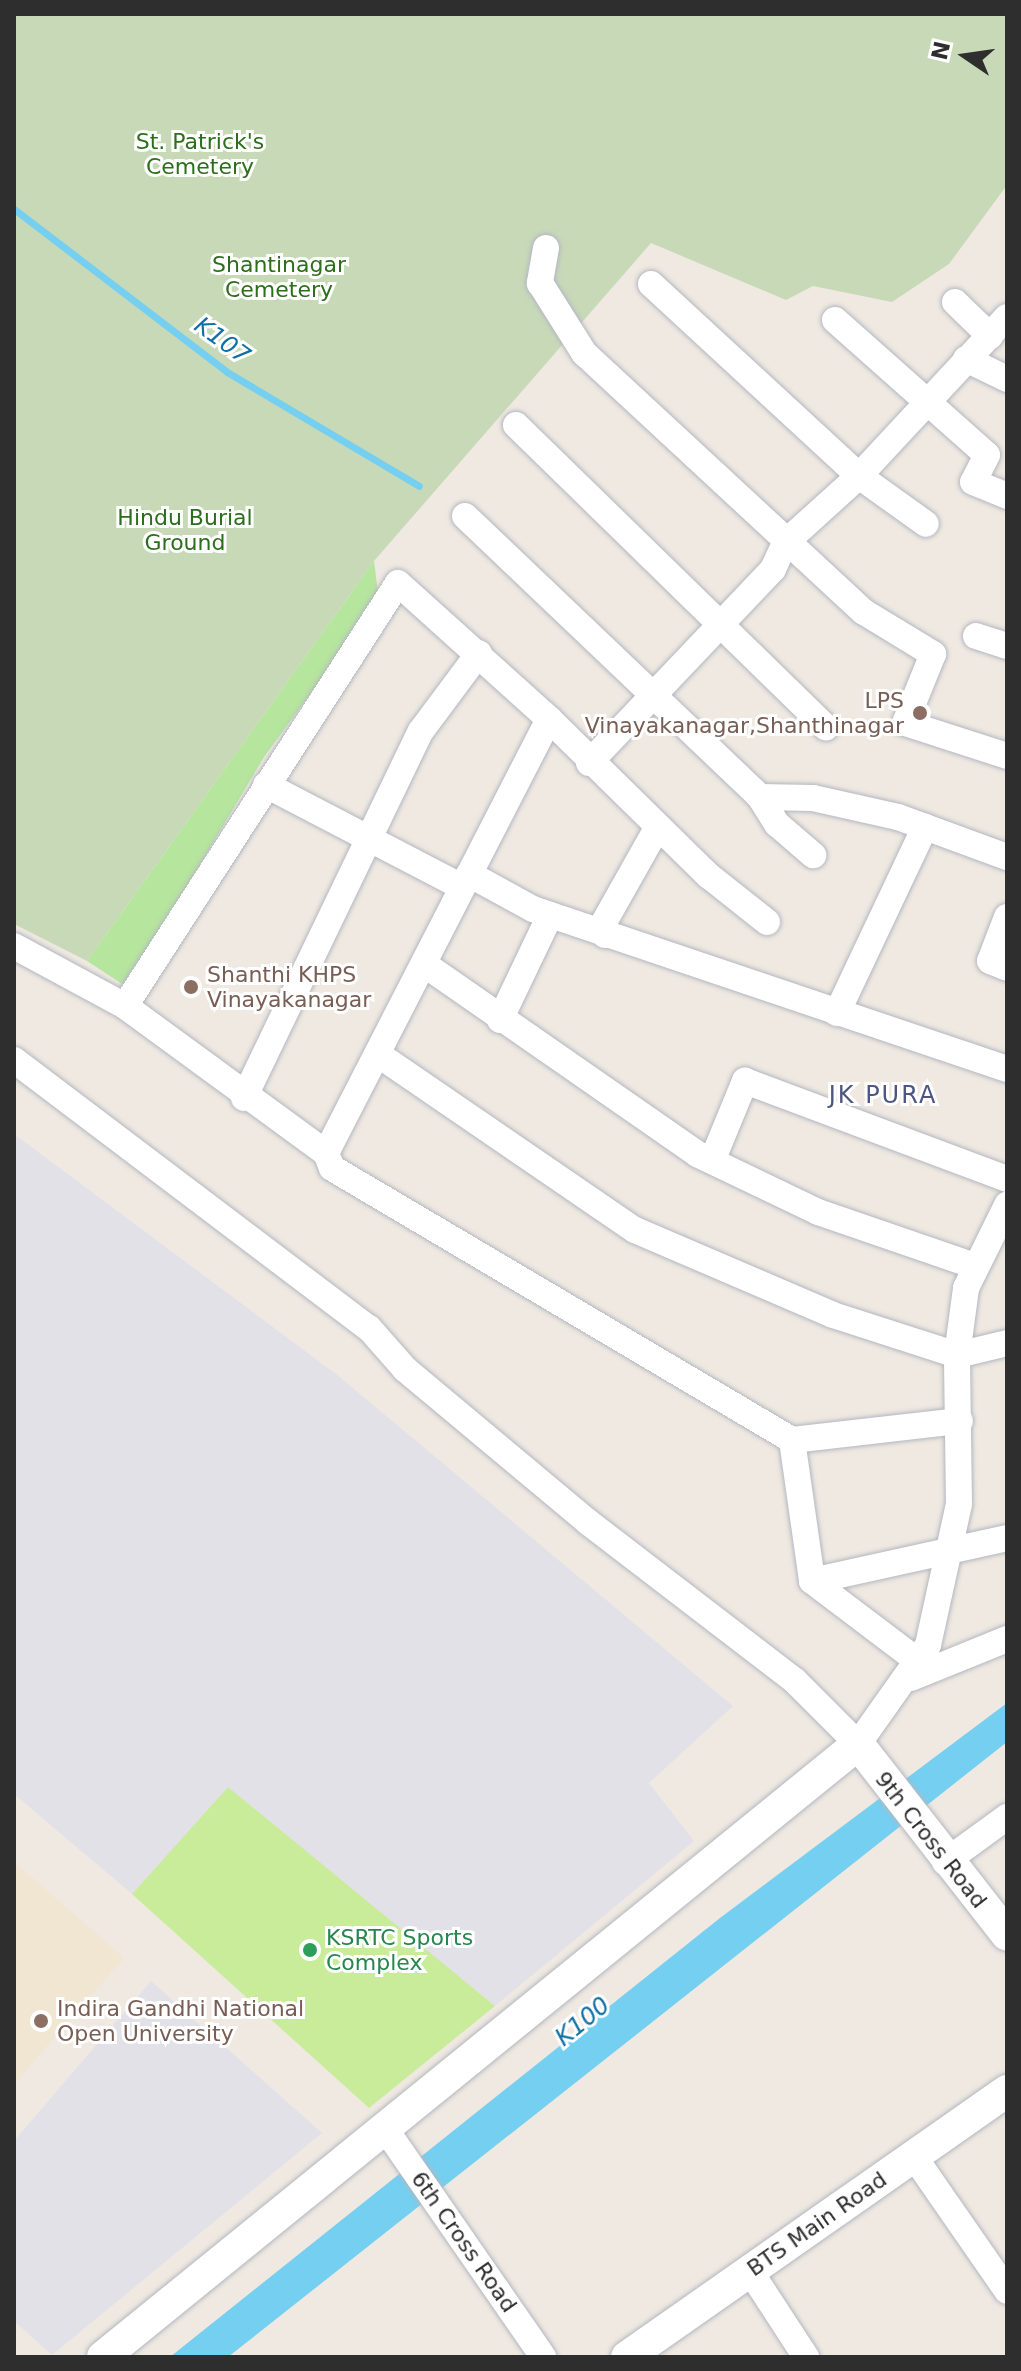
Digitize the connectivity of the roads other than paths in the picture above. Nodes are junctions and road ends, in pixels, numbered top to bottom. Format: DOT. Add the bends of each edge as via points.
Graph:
graph roads {
  1 [pos="546,248"];
  2 [pos="651,284"];
  3 [pos="955,302"];
  4 [pos="835,320"];
  5 [pos="998,326"];
  6 [pos="966,359"];
  7 [pos="1007,379"];
  8 [pos="925,405"];
  9 [pos="516,425"];
  10 [pos="859,476"];
  11 [pos="1007,496"];
  12 [pos="465,516"];
  13 [pos="926,524"];
  14 [pos="785,543"];
  15 [pos="721,625"];
  16 [pos="976,636"];
  17 [pos="1007,646"];
  18 [pos="479,653"];
  19 [pos="655,696"];
  20 [pos="549,719"];
  21 [pos="826,728"];
  22 [pos="1007,756"];
  23 [pos="589,763"];
  24 [pos="266,785"];
  25 [pos="760,797"];
  26 [pos="925,827"];
  27 [pos="657,828"];
  28 [pos="365,841"];
  29 [pos="813,855"];
  30 [pos="1007,857"];
  31 [pos="466,880"];
  32 [pos="550,915"];
  33 [pos="1007,917"];
  34 [pos="767,922"];
  35 [pos="605,935"];
  36 [pos="14,946"];
  37 [pos="424,964"];
  38 [pos="1007,968"];
  39 [pos="125,1006"];
  40 [pos="837,1013"];
  41 [pos="500,1020"];
  42 [pos="379,1055"];
  43 [pos="14,1060"];
  44 [pos="1007,1069"];
  45 [pos="244,1098"];
  46 [pos="326,1153"];
  47 [pos="712,1161"];
  48 [pos="1007,1179"];
  49 [pos="1007,1205"];
  50 [pos="975,1266"];
  51 [pos="1007,1343"];
  52 [pos="957,1355"];
  53 [pos="960,1421"];
  54 [pos="792,1440"];
  55 [pos="1007,1538"];
  56 [pos="951,1545"];
  57 [pos="812,1581"];
  58 [pos="1007,1639"];
  59 [pos="915,1670"];
  60 [pos="858,1744"];
  61 [pos="1007,1817"];
  62 [pos="945,1862"];
  63 [pos="1007,1935"];
  64 [pos="1007,2091"];
  65 [pos="384,2127"];
  66 [pos="913,2155"];
  67 [pos="750,2271"];
  68 [pos="1007,2291"];
  69 [pos="103,2357"];
  70 [pos="543,2357"];
  71 [pos="627,2357"];
  72 [pos="806,2357"];
  1 -- 14 [label="street" via="540,283 584,353"];
  2 -- 10 [label="street"];
  3 -- 5 [label="street"];
  4 -- 8 [label="street"];
  5 -- 6 [label="street"];
  6 -- 7 [label="street"];
  6 -- 8 [label="street"];
  8 -- 10 [label="street"];
  8 -- 11 [label="street" via="987,455 973,482"];
  9 -- 15 [label="street"];
  10 -- 13 [label="street"];
  10 -- 14 [label="street"];
  12 -- 19 [label="street"];
  14 -- 15 [label="street" via="773,569"];
  14 -- 22 [label="street" via="864,612 933,654 905,723"];
  15 -- 19 [label="street"];
  15 -- 21 [label="street"];
  16 -- 17 [label="street"];
  18 -- 20 [label="street"];
  18 -- 24 [label="street" via="398,583"];
  18 -- 28 [label="street" via="421,731"];
  19 -- 23 [label="street"];
  19 -- 25 [label="street"];
  20 -- 23 [label="street"];
  20 -- 31 [label="street"];
  23 -- 27 [label="street"];
  24 -- 28 [label="street"];
  24 -- 39 [label="street"];
  25 -- 26 [label="street" via="813,798"];
  25 -- 29 [label="street" via="777,824"];
  26 -- 30 [label="street"];
  26 -- 40 [label="street"];
  27 -- 34 [label="street"];
  27 -- 35 [label="street" via="603,924"];
  28 -- 31 [label="street"];
  28 -- 45 [label="street"];
  31 -- 32 [label="street"];
  31 -- 37 [label="street"];
  32 -- 35 [label="street"];
  32 -- 41 [label="street"];
  33 -- 38 [label="street" via="990,961"];
  35 -- 40 [label="street"];
  36 -- 39 [label="street"];
  37 -- 41 [label="street"];
  37 -- 42 [label="street"];
  39 -- 45 [label="street"];
  40 -- 44 [label="street"];
  41 -- 47 [label="street"];
  42 -- 46 [label="street"];
  42 -- 52 [label="street" via="635,1230 833,1315"];
  43 -- 60 [label="street" via="369,1328 405,1369 588,1522 794,1680"];
  45 -- 46 [label="street"];
  46 -- 54 [label="street" via="332,1168"];
  47 -- 48 [label="street" via="745,1081"];
  47 -- 50 [label="street" via="818,1212"];
  49 -- 50 [label="street"];
  50 -- 52 [label="street"];
  51 -- 52 [label="street"];
  52 -- 53 [label="street"];
  53 -- 54 [label="street"];
  53 -- 56 [label="street"];
  54 -- 57 [label="street"];
  55 -- 56 [label="street"];
  56 -- 57 [label="street"];
  56 -- 59 [label="street"];
  57 -- 59 [label="street"];
  58 -- 59 [label="street"];
  59 -- 60 [label="street"];
  60 -- 62 [label="street, 9th Cross Road"];
  60 -- 65 [label="street"];
  61 -- 62 [label="street"];
  62 -- 63 [label="street, 9th Cross Road"];
  64 -- 66 [label="street, BTS Main Road"];
  65 -- 69 [label="street"];
  65 -- 70 [label="street, 6th Cross Road"];
  66 -- 67 [label="street, BTS Main Road"];
  66 -- 68 [label="street"];
  67 -- 71 [label="street, BTS Main Road"];
  67 -- 72 [label="street"];
}
